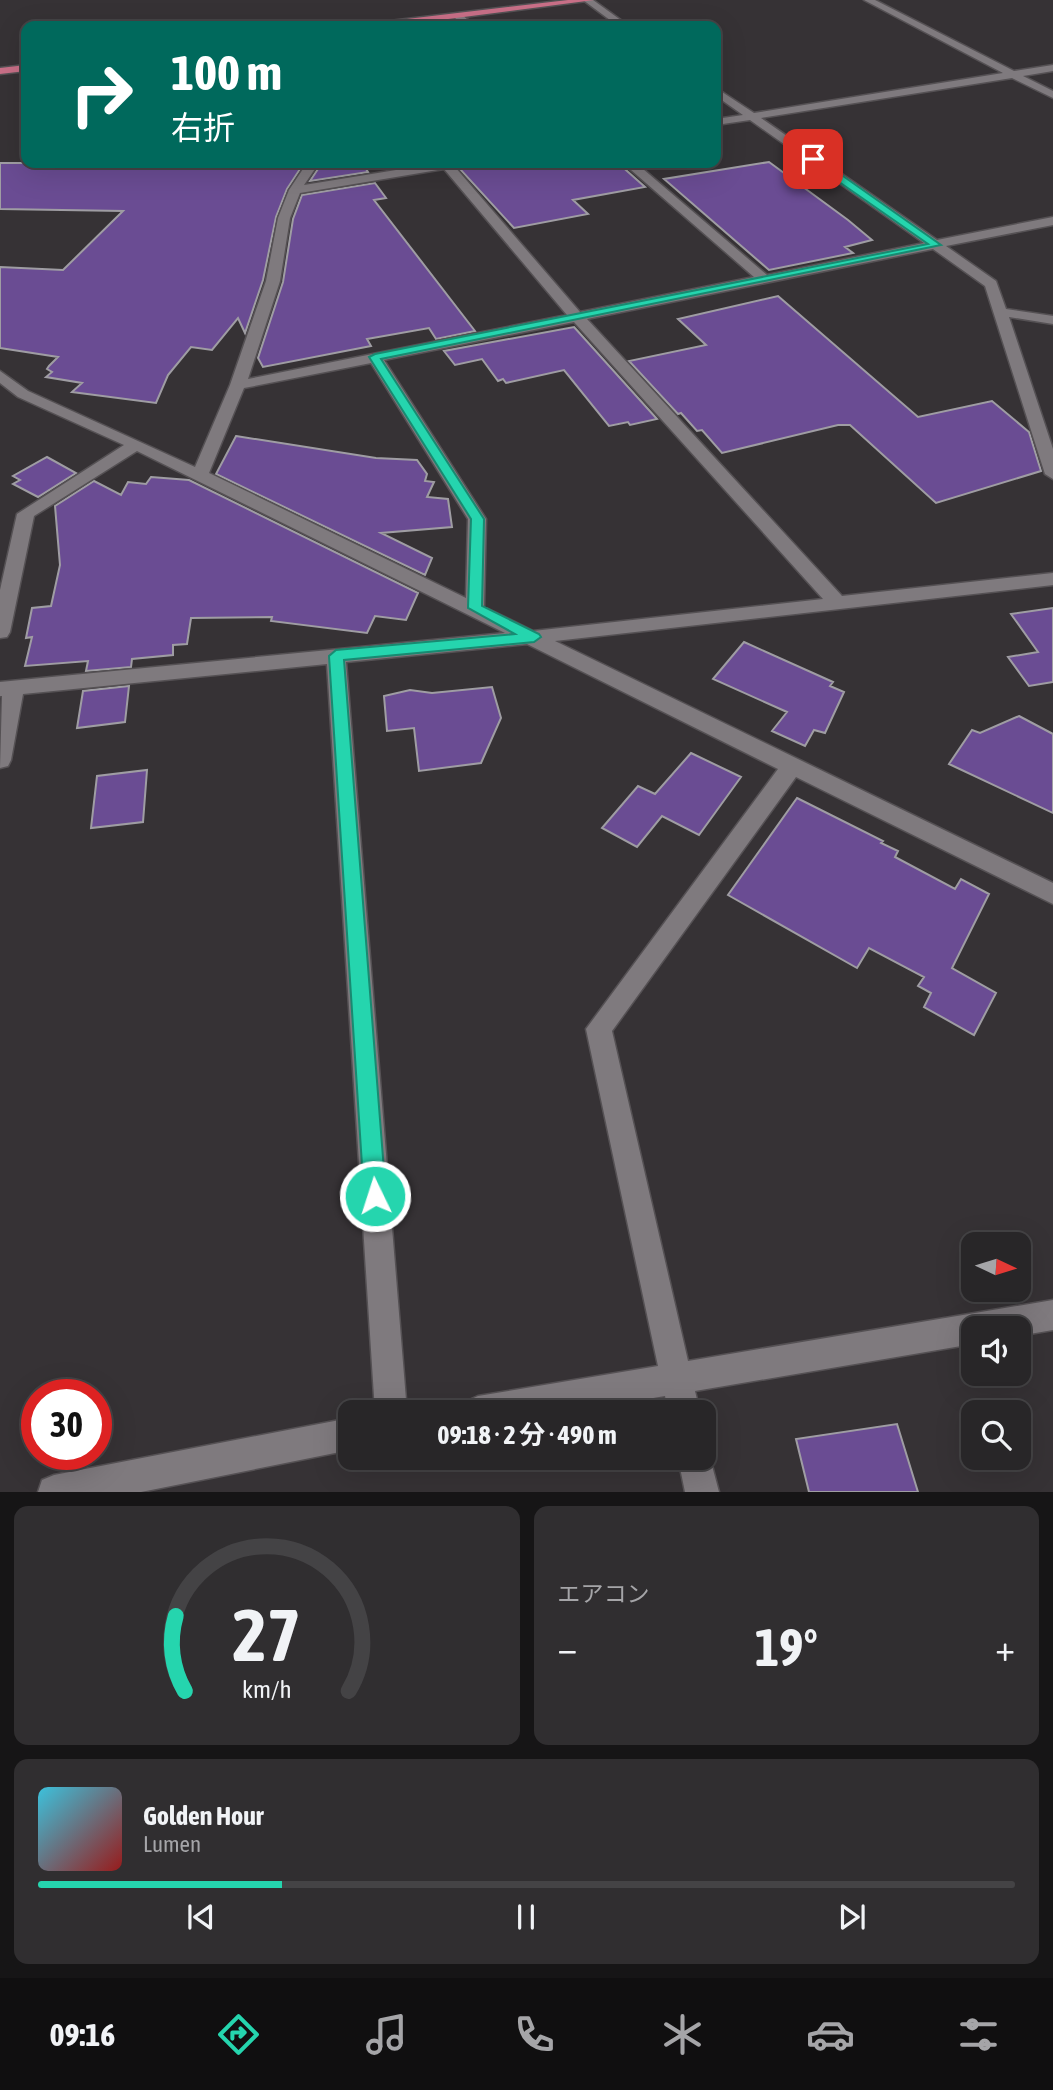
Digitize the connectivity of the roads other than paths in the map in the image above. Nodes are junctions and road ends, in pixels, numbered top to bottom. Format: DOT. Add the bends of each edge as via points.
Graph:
graph roads {
  1 [pos="589,0"];
  2 [pos="868,0"];
  3 [pos="541,3"];
  4 [pos="458,16"];
  5 [pos="432,21"];
  6 [pos="464,21"];
  7 [pos="617,21"];
  8 [pos="1053,68"];
  9 [pos="21,69"];
  10 [pos="0,71"];
  11 [pos="1012,74"];
  12 [pos="721,95"];
  13 [pos="1053,95"];
  14 [pos="751,116"];
  15 [pos="721,121"];
  16 [pos="310,168"];
  17 [pos="427,168"];
  18 [pos="454,168"];
  19 [pos="635,168"];
  20 [pos="295,190"];
  21 [pos="1053,221"];
  22 [pos="936,245"];
  23 [pos="764,279"];
  24 [pos="1001,312"];
  25 [pos="578,317"];
  26 [pos="1053,320"];
  27 [pos="375,357"];
  28 [pos="0,375"];
  29 [pos="238,385"];
  30 [pos="136,444"];
  31 [pos="1053,474"];
  32 [pos="200,475"];
  33 [pos="1053,579"];
  34 [pos="836,601"];
  35 [pos="475,608"];
  36 [pos="0,632"];
  37 [pos="534,637"];
  38 [pos="336,656"];
  39 [pos="7,688"];
  40 [pos="0,760"];
  41 [pos="792,766"];
  42 [pos="1053,894"];
  43 [pos="1053,1315"];
  44 [pos="1031,1319"];
  45 [pos="961,1331"];
  46 [pos="677,1380"];
  47 [pos="390,1400"];
  48 [pos="553,1400"];
  49 [pos="681,1400"];
  50 [pos="338,1436"];
  51 [pos="697,1470"];
  52 [pos="54,1492"];
  53 [pos="702,1492"];
  1 -- 3 [label="main road"];
  1 -- 7 [label="street"];
  2 -- 11 [label="street"];
  3 -- 4 [label="main road"];
  4 -- 5 [label="main road"];
  4 -- 6 [label="street"];
  8 -- 11 [label="street"];
  9 -- 10 [label="main road"];
  11 -- 13 [label="street"];
  11 -- 14 [label="street"];
  12 -- 14 [label="street"];
  14 -- 15 [label="street"];
  14 -- 22 [label="street"];
  16 -- 20 [label="street"];
  17 -- 20 [label="street"];
  18 -- 25 [label="street"];
  19 -- 23 [label="street"];
  20 -- 29 [label="street" via="284,218 273,281"];
  21 -- 22 [label="street"];
  22 -- 23 [label="street"];
  22 -- 24 [label="street" via="991,284"];
  23 -- 25 [label="street"];
  24 -- 26 [label="street"];
  24 -- 31 [label="street"];
  25 -- 27 [label="street"];
  25 -- 34 [label="street"];
  27 -- 29 [label="street"];
  27 -- 35 [label="street" via="477,519"];
  28 -- 30 [label="street" via="23,394"];
  29 -- 32 [label="street"];
  30 -- 32 [label="street"];
  30 -- 36 [label="street" via="26,514"];
  32 -- 35 [label="street"];
  33 -- 34 [label="street"];
  34 -- 37 [label="street"];
  35 -- 37 [label="street"];
  37 -- 38 [label="street"];
  37 -- 41 [label="street"];
  38 -- 39 [label="street"];
  38 -- 47 [label="street"];
  39 -- 40 [label="street"];
  41 -- 42 [label="street"];
  41 -- 46 [label="street" via="599,1029"];
  43 -- 44 [label="street"];
  45 -- 46 [label="street"];
  46 -- 48 [label="street"];
  46 -- 49 [label="street"];
  50 -- 52 [label="street"];
  51 -- 53 [label="street"];
}
